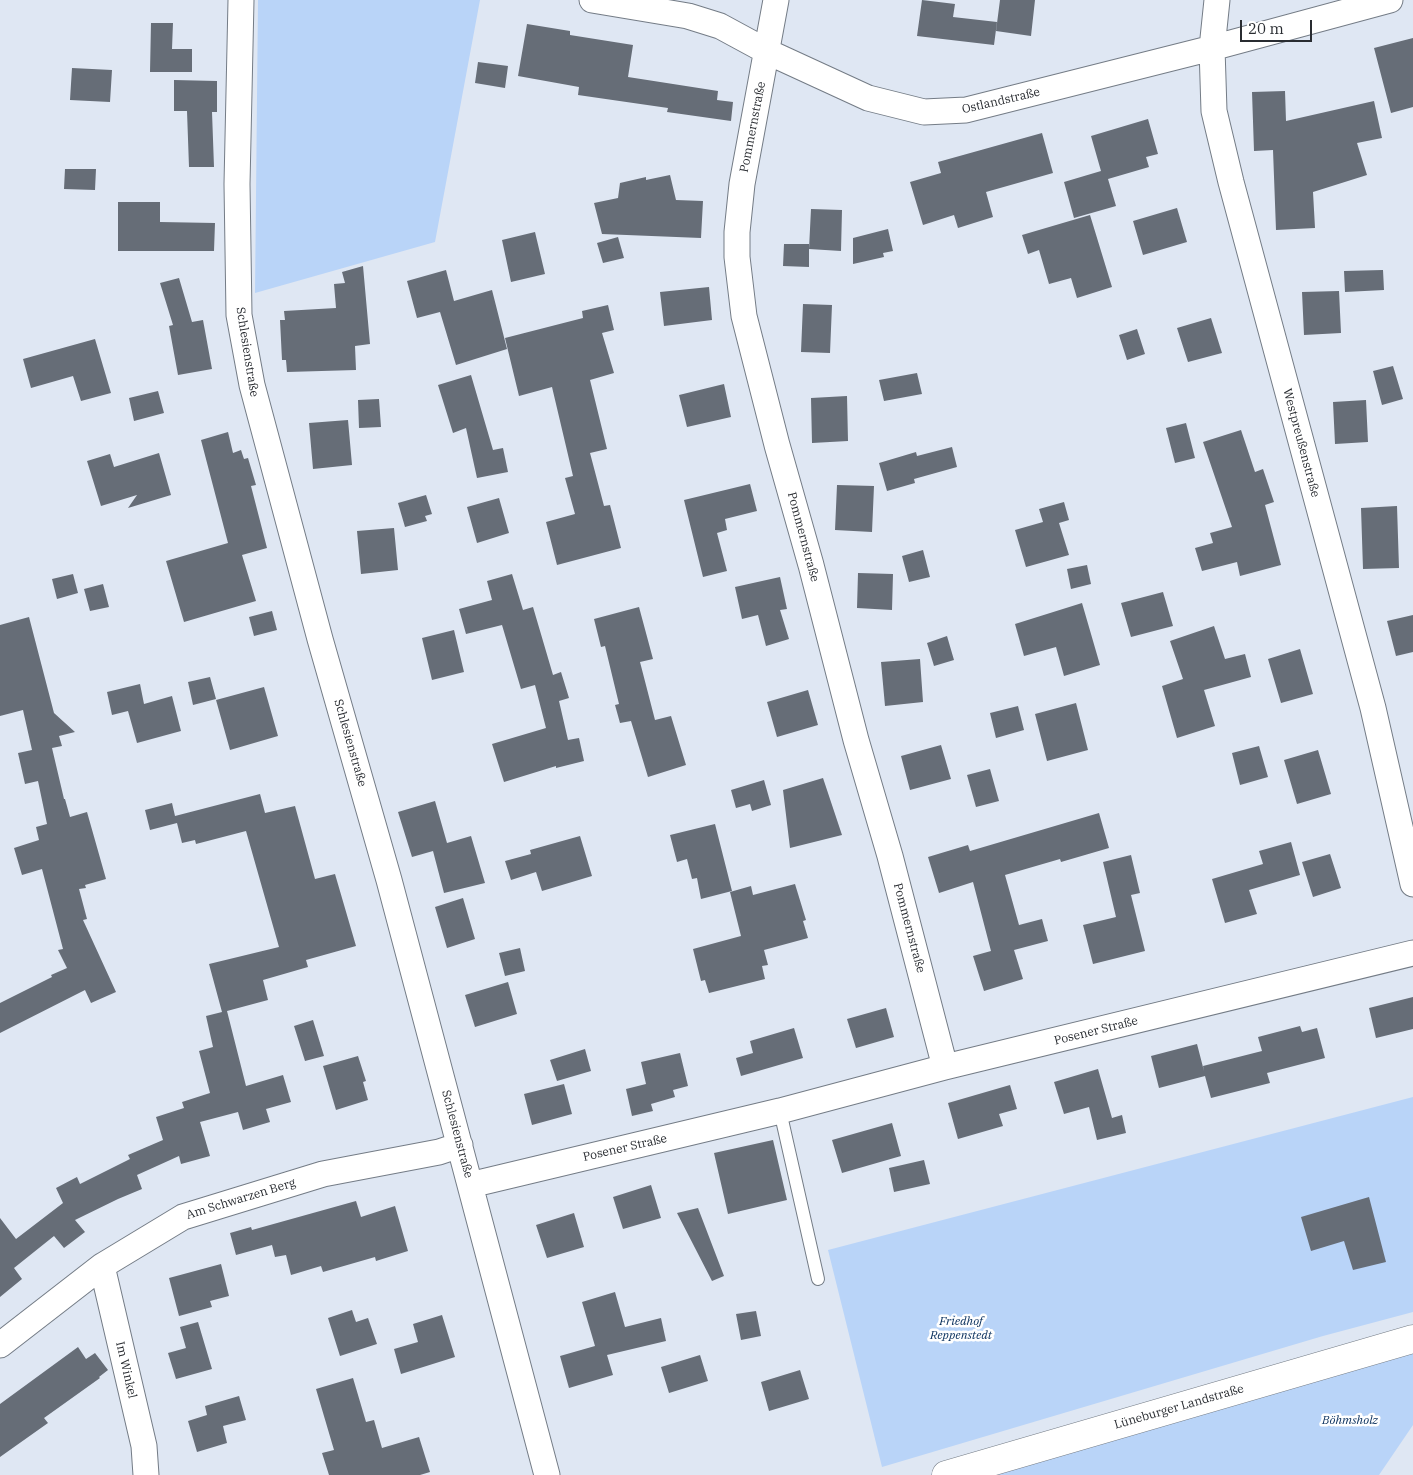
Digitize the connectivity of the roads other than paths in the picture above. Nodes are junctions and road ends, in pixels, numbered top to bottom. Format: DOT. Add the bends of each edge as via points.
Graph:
graph roads {
  1 [pos="241,0"];
  2 [pos="592,0"];
  3 [pos="776,0"];
  4 [pos="1217,0"];
  5 [pos="1390,0"];
  6 [pos="1212,48"];
  7 [pos="768,52"];
  8 [pos="1413,884"];
  9 [pos="1413,953"];
  10 [pos="945,1067"];
  11 [pos="780,1111"];
  12 [pos="460,1145"];
  13 [pos="470,1185"];
  14 [pos="102,1266"];
  15 [pos="818,1279"];
  16 [pos="1413,1339"];
  17 [pos="0,1345"];
  18 [pos="146,1475"];
  19 [pos="547,1475"];
  20 [pos="946,1475"];
  1 -- 12 [label="street, Schlesienstraße" via="239,315 252,386 316,626 390,880"];
  2 -- 7 [label="street, Ostlandstraße" via="688,16 720,26"];
  3 -- 7 [label="street, Pommernstraße"];
  4 -- 6 [label="street, Westpreußenstraße"];
  5 -- 6 [label="street, Ostlandstraße"];
  6 -- 7 [label="street, Ostlandstraße" via="966,110 924,112 868,98"];
  6 -- 8 [label="street, Westpreußenstraße" via="1214,111 1373,708"];
  7 -- 10 [label="street, Pommernstraße" via="742,184 737,232 744,316"];
  9 -- 10 [label="street, Posener Straße"];
  10 -- 11 [label="street, Posener Straße"];
  11 -- 13 [label="street, Posener Straße"];
  11 -- 15 [label="lane"];
  12 -- 13 [label="street, Schlesienstraße"];
  12 -- 14 [label="street, Am Schwarzen Berg" via="323,1174 183,1217"];
  13 -- 19 [label="street, Schlesienstraße"];
  14 -- 17 [label="street, Am Schwarzen Berg"];
  14 -- 18 [label="street, Im Winkel" via="144,1446"];
  16 -- 20 [label="main road, Lüneburger Landstraße"];
}
